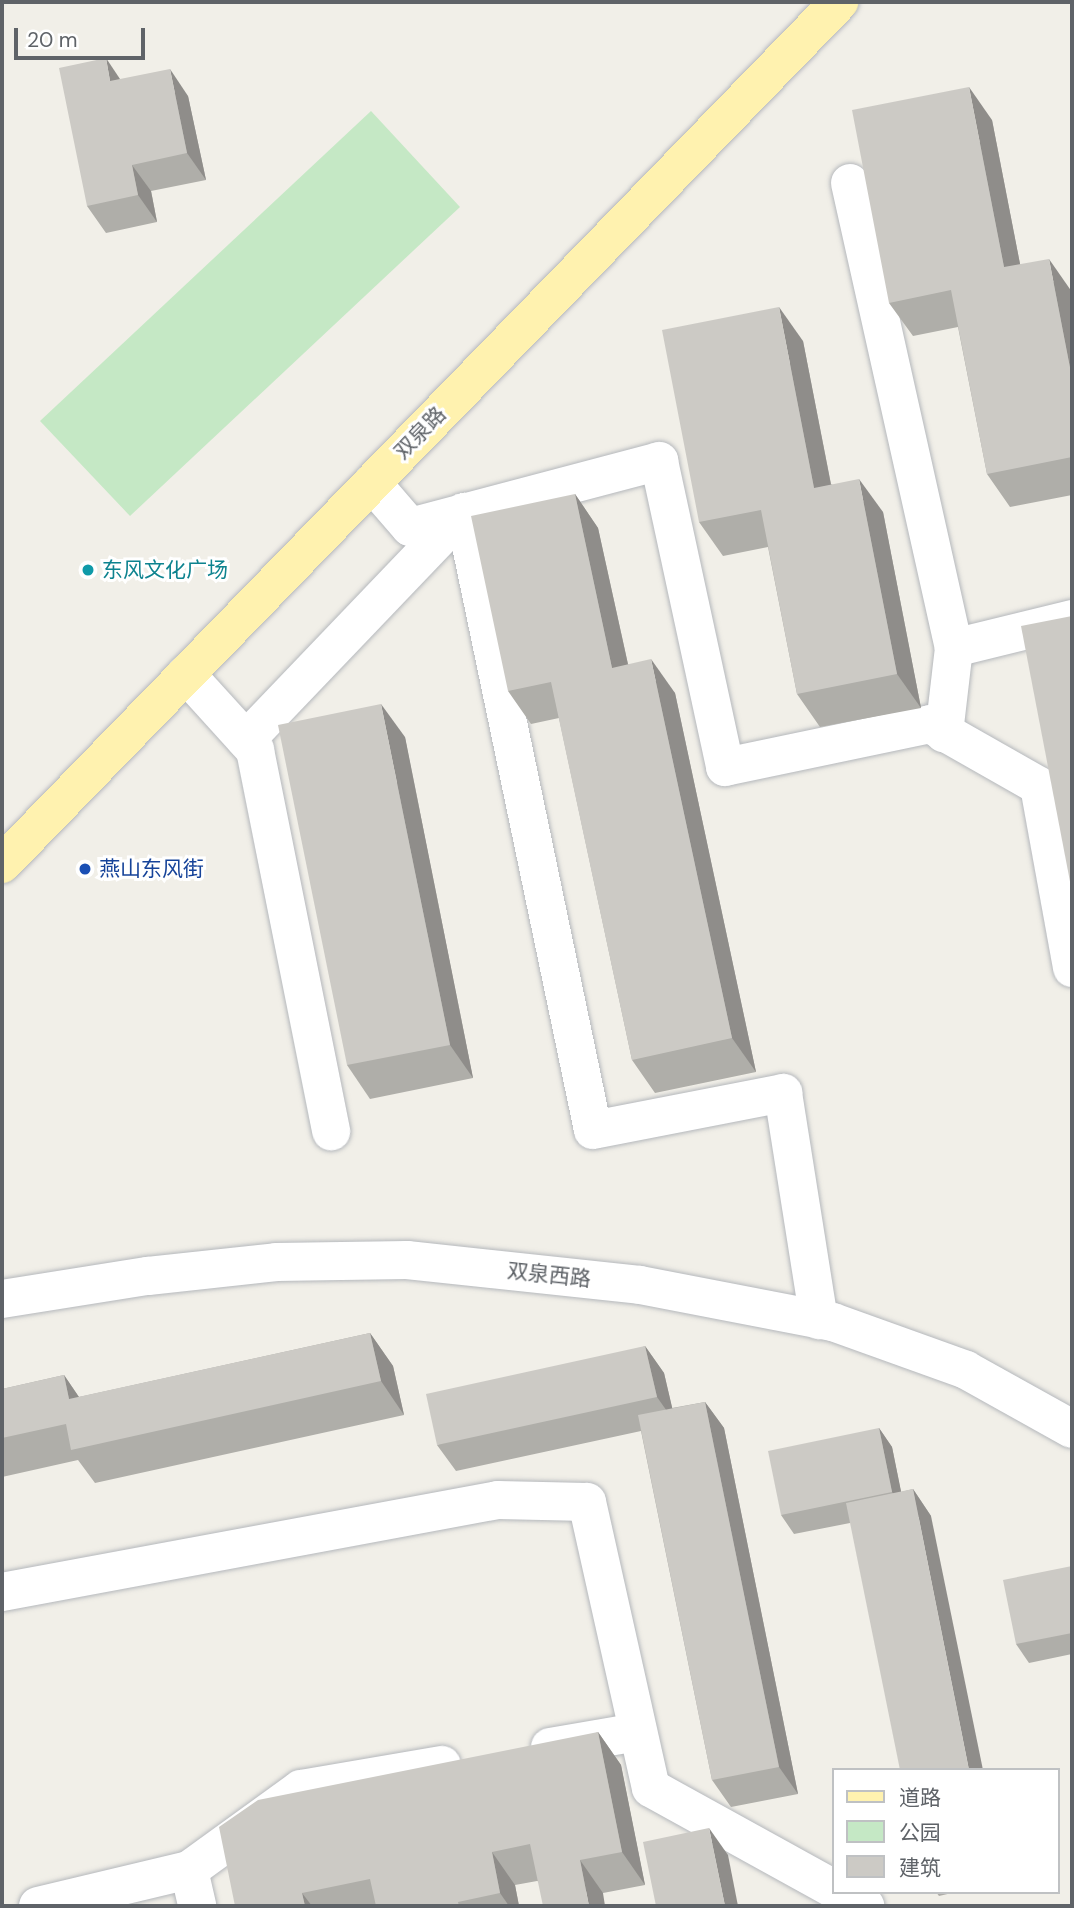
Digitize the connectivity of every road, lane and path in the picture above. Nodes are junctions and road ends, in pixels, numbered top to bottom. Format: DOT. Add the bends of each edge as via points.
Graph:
graph roads {
  1 [pos="839,2"];
  2 [pos="849,183"];
  3 [pos="372,483"];
  4 [pos="464,512"];
  5 [pos="1072,619"];
  6 [pos="954,648"];
  7 [pos="186,674"];
  8 [pos="944,733"];
  9 [pos="246,740"];
  10 [pos="2,864"];
  11 [pos="1072,968"];
  12 [pos="331,1131"];
  13 [pos="2,1299"];
  14 [pos="819,1320"];
  15 [pos="1072,1429"];
  16 [pos="2,1592"];
  17 [pos="638,1732"];
  18 [pos="517,1752"];
  19 [pos="476,1759"];
  20 [pos="193,1888"];
  21 [pos="832,1893"];
  22 [pos="834,1894"];
  23 [pos="37,1906"];
  24 [pos="866,1906"];
  1 -- 3 [label="main road, 双泉路"];
  2 -- 6 [label="street"];
  3 -- 4 [label="street" via="410,527"];
  3 -- 7 [label="main road, 双泉路"];
  4 -- 8 [label="street" via="659,461 725,767 930,724"];
  4 -- 9 [label="street"];
  4 -- 14 [label="street" via="593,1130 783,1093"];
  5 -- 6 [label="street"];
  6 -- 8 [label="street"];
  7 -- 9 [label="street"];
  7 -- 10 [label="main road, 双泉路"];
  8 -- 11 [label="street" via="1039,786"];
  9 -- 12 [label="street" via="255,750"];
  13 -- 14 [label="street, 双泉西路" via="276,1262 407,1260 640,1284"];
  14 -- 15 [label="street, 双泉西路" via="967,1370"];
  16 -- 17 [label="street" via="498,1500 587,1502"];
  17 -- 18 [label="street"];
  17 -- 21 [label="street" via="651,1788"];
  19 -- 20 [label="street" via="301,1789"];
  20 -- 23 [label="street"];
  22 -- 24 [label="street"];
}
